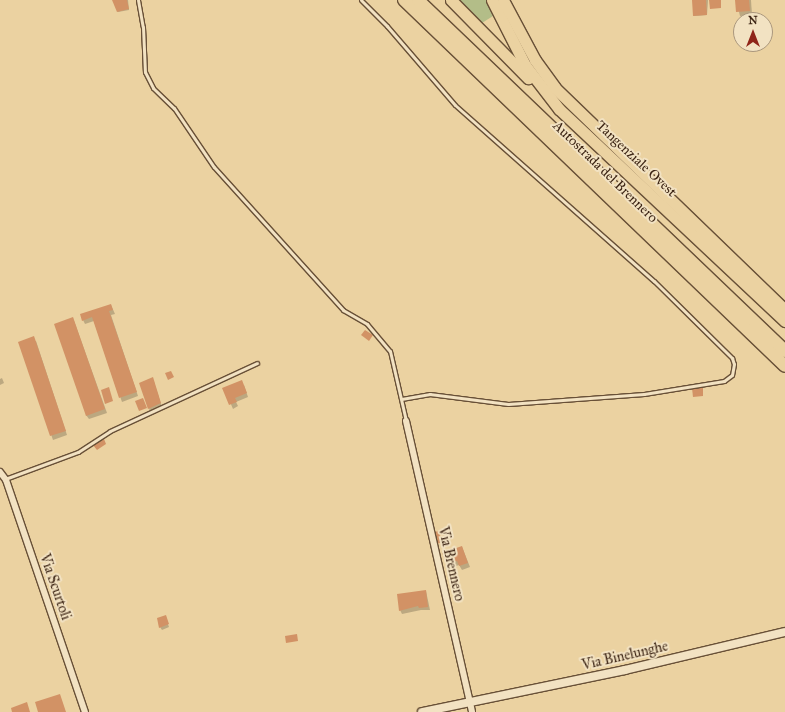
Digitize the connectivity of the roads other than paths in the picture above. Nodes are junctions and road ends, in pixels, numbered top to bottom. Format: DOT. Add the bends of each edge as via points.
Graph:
graph roads {
  1 [pos="138,0"];
  2 [pos="361,0"];
  3 [pos="404,0"];
  4 [pos="418,0"];
  5 [pos="451,0"];
  6 [pos="492,0"];
  7 [pos="503,0"];
  8 [pos="559,109"];
  9 [pos="785,310"];
  10 [pos="785,321"];
  11 [pos="785,351"];
  12 [pos="257,363"];
  13 [pos="785,366"];
  14 [pos="401,399"];
  15 [pos="406,421"];
  16 [pos="0,472"];
  17 [pos="5,479"];
  18 [pos="785,632"];
  19 [pos="469,702"];
  20 [pos="85,712"];
  21 [pos="422,712"];
  22 [pos="472,712"];
  1 -- 14 [label="lane" via="143,27 145,72 153,88 174,108 214,167 343,310 367,324 390,351"];
  2 -- 14 [label="lane" via="387,26 455,105 654,282 732,358 734,364 732,375 724,381 644,394 508,404 430,394"];
  3 -- 13 [label="highway, Autostrada del Brennero"];
  4 -- 11 [label="highway, Autostrada del Brennero"];
  5 -- 8 [label="highway"];
  6 -- 8 [label="highway, Tangenziale Ovest" via="526,65"];
  7 -- 9 [label="highway, Tangenziale Ovest" via="535,60 555,88"];
  8 -- 10 [label="highway, Tangenziale Ovest"];
  12 -- 17 [label="lane" via="110,431 78,452"];
  14 -- 15 [label="lane"];
  15 -- 19 [label="street, Via Brennero"];
  16 -- 17 [label="street, Via Scurtoli"];
  17 -- 20 [label="street, Via Scurtoli"];
  18 -- 19 [label="street, Via Binelunghe"];
  19 -- 21 [label="street, Via Binelunghe"];
  19 -- 22 [label="street, Via Brennero"];
}
